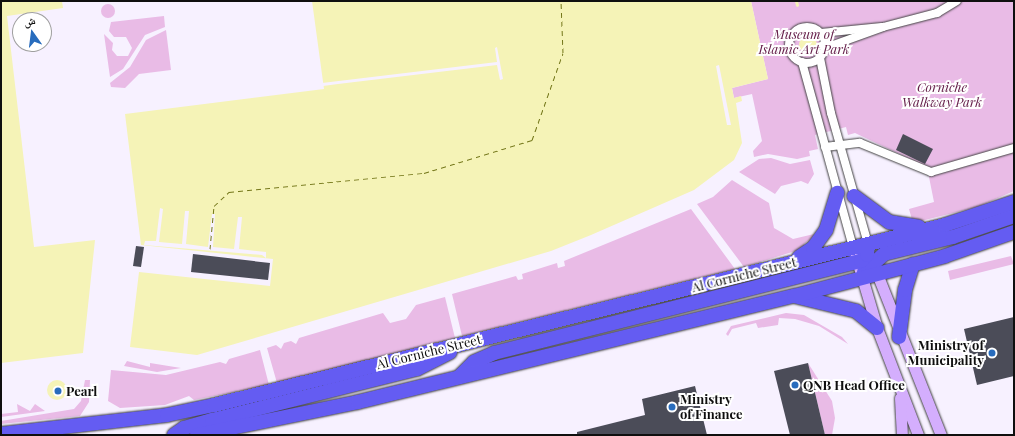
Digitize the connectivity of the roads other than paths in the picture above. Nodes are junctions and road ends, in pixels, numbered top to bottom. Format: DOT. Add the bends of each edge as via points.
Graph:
graph roads {
  1 [pos="957,1"];
  2 [pos="883,27"];
  3 [pos="821,33"];
  4 [pos="825,48"];
  5 [pos="820,58"];
  6 [pos="802,62"];
  7 [pos="839,143"];
  8 [pos="825,147"];
  9 [pos="1014,148"];
  10 [pos="837,193"];
  11 [pos="854,196"];
  12 [pos="1014,202"];
  13 [pos="1014,216"];
  14 [pos="945,225"];
  15 [pos="1014,232"];
  16 [pos="868,244"];
  17 [pos="853,247"];
  18 [pos="792,262"];
  19 [pos="857,262"];
  20 [pos="913,264"];
  21 [pos="874,267"];
  22 [pos="861,277"];
  23 [pos="794,296"];
  24 [pos="877,328"];
  25 [pos="899,337"];
  26 [pos="461,345"];
  27 [pos="459,377"];
  28 [pos="899,388"];
  29 [pos="239,430"];
  30 [pos="1,434"];
  31 [pos="174,435"];
  32 [pos="197,435"];
  33 [pos="902,435"];
  34 [pos="918,435"];
  35 [pos="941,435"];
  1 -- 2 [label="street" via="937,13"];
  2 -- 3 [label="street"];
  2 -- 4 [label="street"];
  3 -- 4 [label="street"];
  3 -- 6 [label="street" via="804,27 792,34 790,51"];
  4 -- 5 [label="street"];
  5 -- 6 [label="street" via="811,63"];
  5 -- 7 [label="street"];
  6 -- 8 [label="street"];
  7 -- 8 [label="street"];
  7 -- 9 [label="street" via="860,143 931,172"];
  7 -- 11 [label="street"];
  8 -- 10 [label="street"];
  10 -- 17 [label="street"];
  10 -- 18 [label="highway" via="826,230 813,248"];
  11 -- 14 [label="highway" via="889,222 907,227"];
  11 -- 16 [label="street"];
  12 -- 14 [label="highway, Al Corniche Street"];
  13 -- 21 [label="highway" via="953,237 884,254"];
  14 -- 16 [label="highway, Al Corniche Street"];
  15 -- 20 [label="highway" via="975,247"];
  16 -- 17 [label="highway, Al Corniche Street"];
  16 -- 19 [label="highway" via="866,255"];
  16 -- 21 [label="street"];
  17 -- 18 [label="highway, Al Corniche Street"];
  17 -- 19 [label="street"];
  18 -- 26 [label="highway, Al Corniche Street"];
  19 -- 22 [label="street"];
  19 -- 27 [label="highway" via="494,353 474,362"];
  20 -- 21 [label="highway"];
  20 -- 25 [label="highway" via="905,290"];
  21 -- 22 [label="highway"];
  21 -- 25 [label="street"];
  22 -- 23 [label="highway"];
  22 -- 24 [label="street"];
  23 -- 24 [label="highway" via="856,311"];
  23 -- 27 [label="highway"];
  24 -- 28 [label="street"];
  25 -- 35 [label="street"];
  26 -- 30 [label="highway, Al Corniche Street" via="167,415"];
  26 -- 31 [label="highway" via="417,369 212,420 184,428"];
  27 -- 29 [label="highway"];
  28 -- 33 [label="street"];
  28 -- 34 [label="street"];
  29 -- 32 [label="highway"];
}
